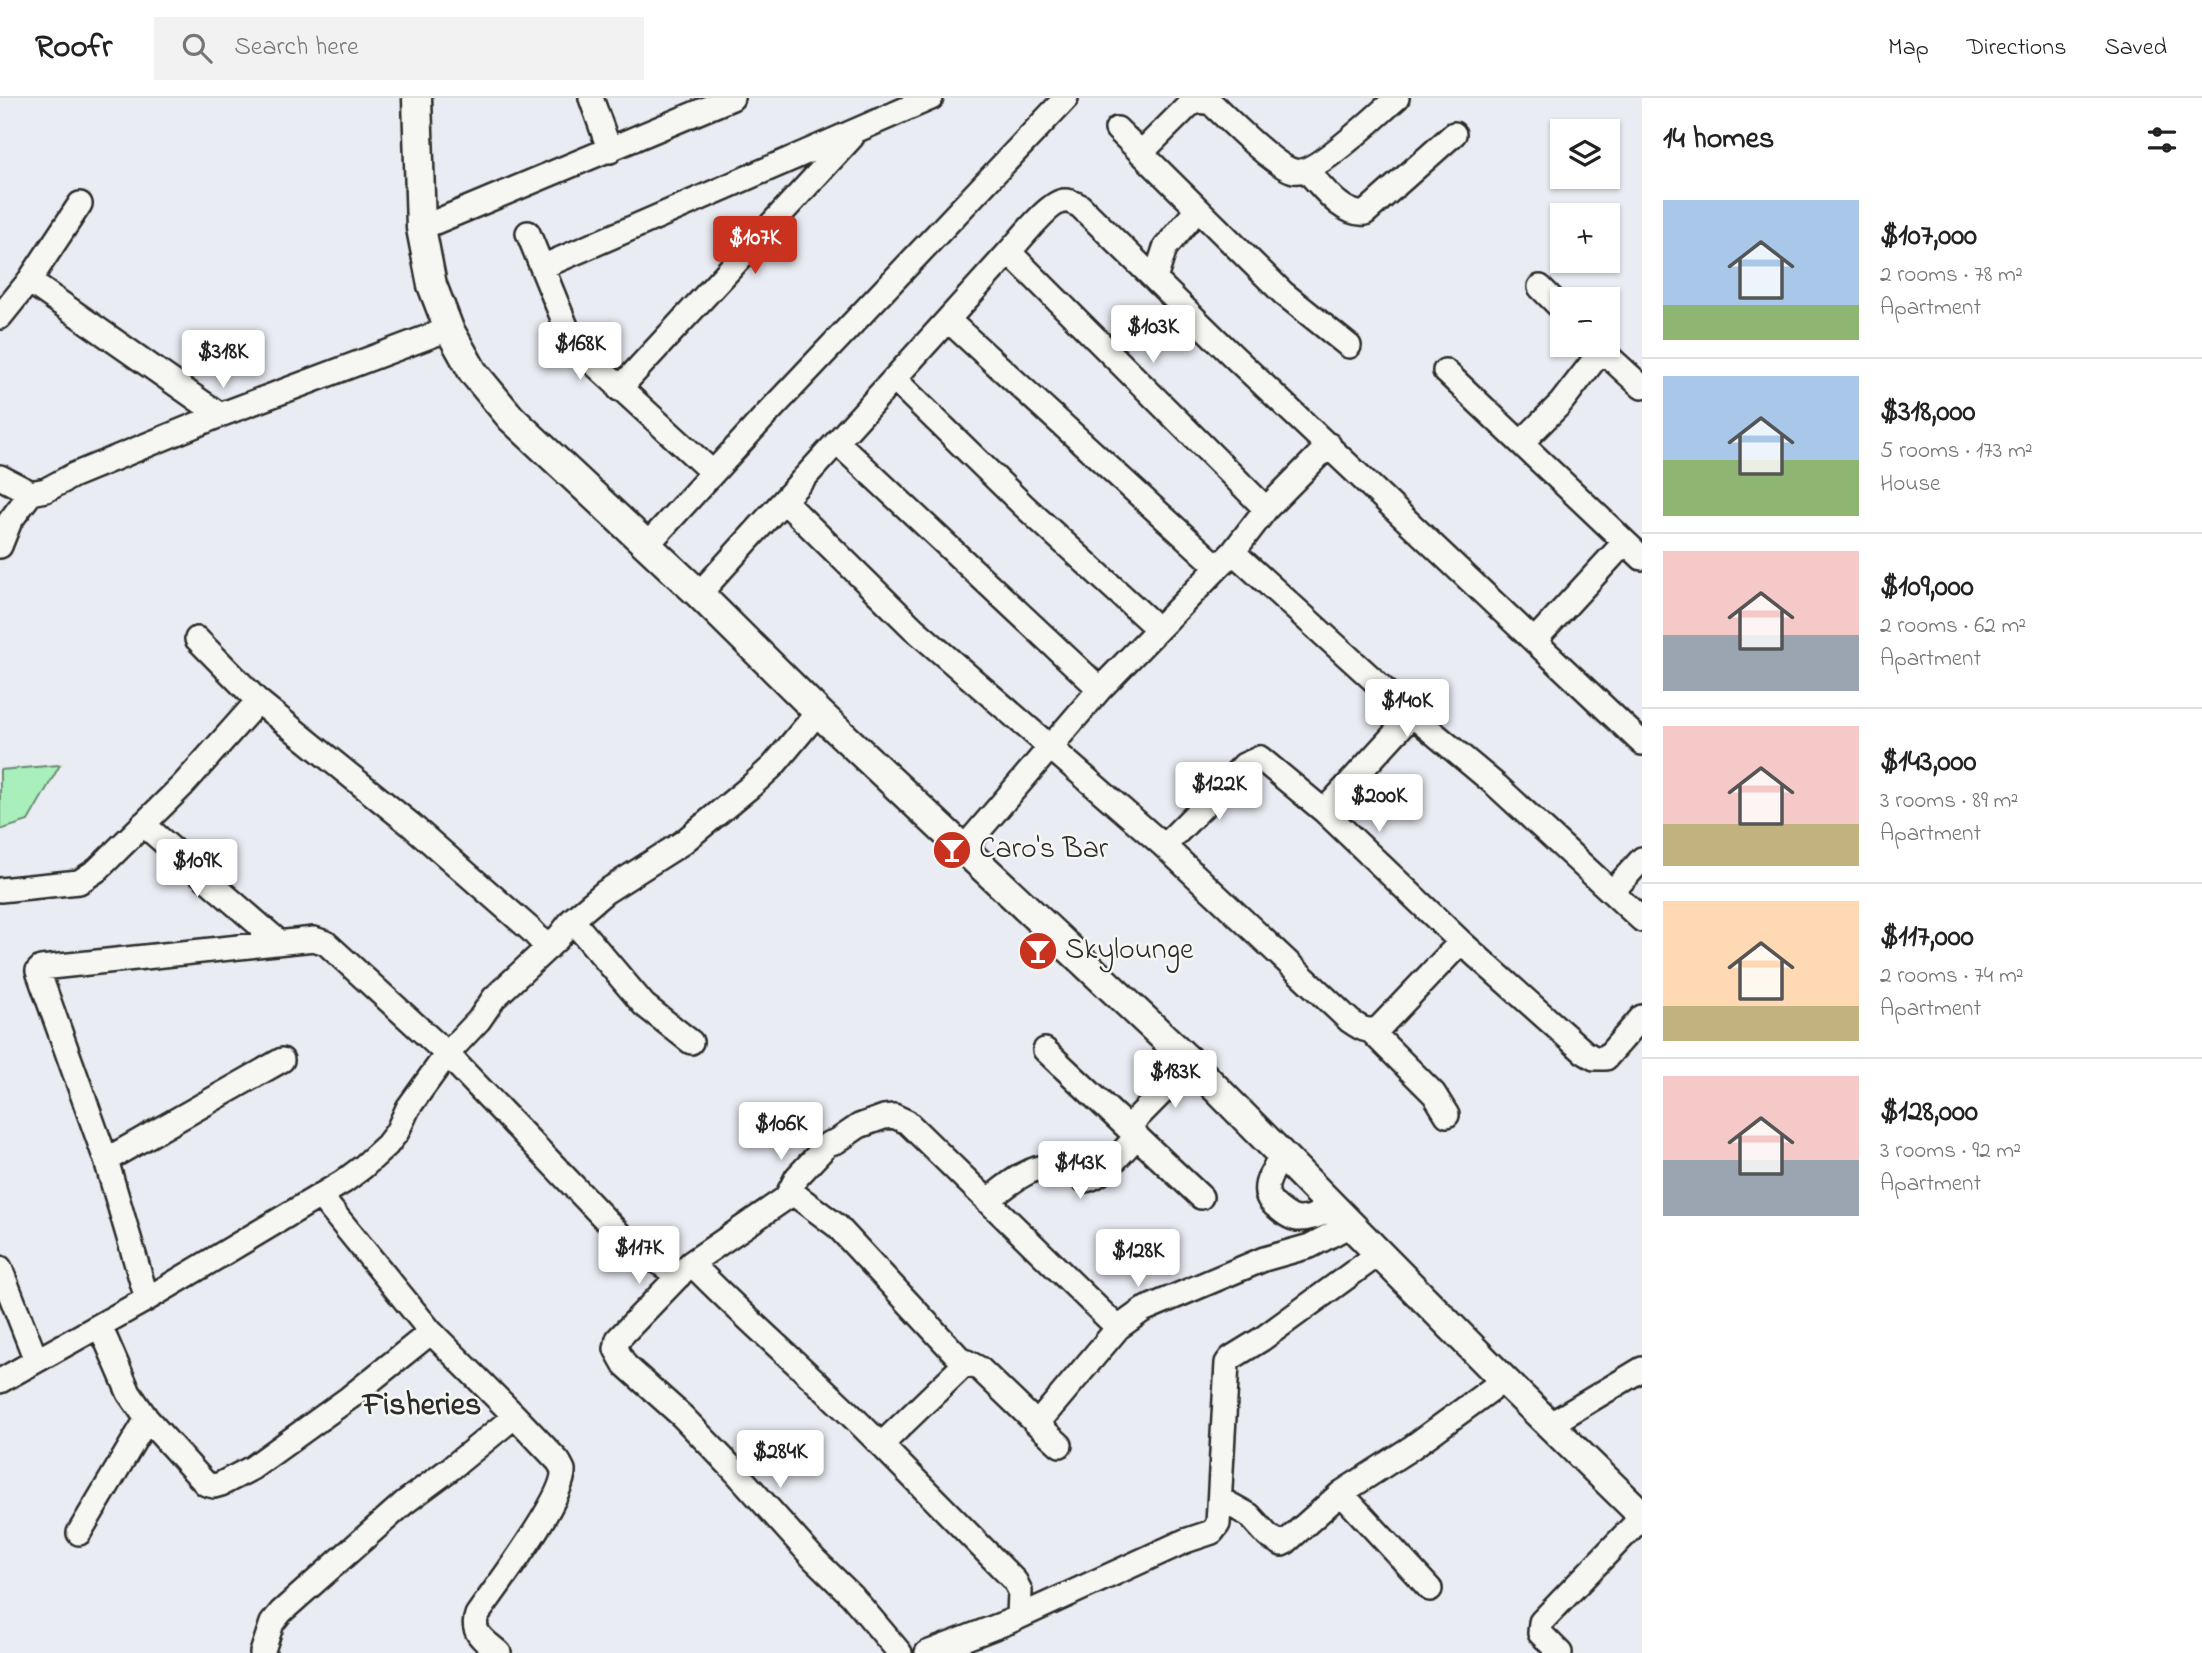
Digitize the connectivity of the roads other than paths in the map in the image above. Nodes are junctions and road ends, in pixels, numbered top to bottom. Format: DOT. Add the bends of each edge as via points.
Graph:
graph roads {
  1 [pos="417,98"];
  2 [pos="591,98"];
  3 [pos="732,98"];
  4 [pos="930,98"];
  5 [pos="1066,98"];
  6 [pos="1397,98"];
  7 [pos="1117,129"];
  8 [pos="856,132"];
  9 [pos="1454,134"];
  10 [pos="610,151"];
  11 [pos="1141,153"];
  12 [pos="1307,171"];
  13 [pos="80,204"];
  14 [pos="1197,210"];
  15 [pos="421,228"];
  16 [pos="528,233"];
  17 [pos="1009,252"];
  18 [pos="542,267"];
  19 [pos="1155,279"];
  20 [pos="29,281"];
  21 [pos="1540,287"];
  22 [pos="1550,297"];
  23 [pos="0,317"];
  24 [pos="949,321"];
  25 [pos="449,329"];
  26 [pos="1349,346"];
  27 [pos="1592,357"];
  28 [pos="1610,357"];
  29 [pos="1445,371"];
  30 [pos="894,379"];
  31 [pos="1642,387"];
  32 [pos="620,389"];
  33 [pos="220,415"];
  34 [pos="838,443"];
  35 [pos="1521,443"];
  36 [pos="1328,445"];
  37 [pos="713,473"];
  38 [pos="0,477"];
  39 [pos="31,492"];
  40 [pos="785,502"];
  41 [pos="1266,509"];
  42 [pos="1625,542"];
  43 [pos="0,545"];
  44 [pos="646,546"];
  45 [pos="1642,558"];
  46 [pos="1225,559"];
  47 [pos="699,594"];
  48 [pos="1157,628"];
  49 [pos="197,639"];
  50 [pos="1535,640"];
  51 [pos="1100,689"];
  52 [pos="258,701"];
  53 [pos="818,712"];
  54 [pos="1412,715"];
  55 [pos="1642,743"];
  56 [pos="1051,747"];
  57 [pos="1324,811"];
  58 [pos="144,824"];
  59 [pos="1164,846"];
  60 [pos="964,848"];
  61 [pos="1642,859"];
  62 [pos="0,890"];
  63 [pos="1612,892"];
  64 [pos="572,920"];
  65 [pos="1642,920"];
  66 [pos="279,942"];
  67 [pos="1461,942"];
  68 [pos="548,948"];
  69 [pos="1642,1017"];
  70 [pos="1371,1031"];
  71 [pos="691,1042"];
  72 [pos="1045,1050"];
  73 [pos="447,1054"];
  74 [pos="282,1060"];
  75 [pos="1191,1063"];
  76 [pos="1447,1115"];
  77 [pos="1133,1131"];
  78 [pos="1283,1155"];
  79 [pos="106,1160"];
  80 [pos="790,1191"];
  81 [pos="320,1196"];
  82 [pos="1201,1197"];
  83 [pos="987,1201"];
  84 [pos="1344,1216"];
  85 [pos="1380,1253"];
  86 [pos="0,1268"];
  87 [pos="685,1270"];
  88 [pos="147,1299"];
  89 [pos="100,1326"];
  90 [pos="1118,1328"];
  91 [pos="431,1332"];
  92 [pos="36,1360"];
  93 [pos="964,1363"];
  94 [pos="1642,1369"];
  95 [pos="1504,1380"];
  96 [pos="0,1381"];
  97 [pos="515,1416"];
  98 [pos="147,1419"];
  99 [pos="1037,1424"];
  100 [pos="1549,1425"];
  101 [pos="881,1446"];
  102 [pos="1060,1446"];
  103 [pos="1341,1493"];
  104 [pos="1220,1499"];
  105 [pos="1642,1516"];
  106 [pos="79,1533"];
  107 [pos="1430,1589"];
  108 [pos="1019,1617"];
  109 [pos="262,1653"];
  110 [pos="499,1653"];
  111 [pos="900,1653"];
  112 [pos="927,1653"];
  113 [pos="1560,1653"];
  1 -- 15 [label="main road"];
  2 -- 10 [label="street"];
  3 -- 10 [label="street"];
  4 -- 8 [label="street"];
  5 -- 37 [label="street"];
  6 -- 12 [label="street"];
  7 -- 11 [label="street"];
  8 -- 18 [label="street"];
  8 -- 32 [label="street"];
  9 -- 12 [label="street" via="1365,213 1355,215 1344,208"];
  10 -- 15 [label="street"];
  11 -- 12 [label="street" via="1189,105 1199,101 1211,103 1279,164"];
  11 -- 14 [label="street"];
  13 -- 20 [label="street"];
  14 -- 19 [label="street" via="1165,248"];
  14 -- 26 [label="street" via="1283,293"];
  15 -- 25 [label="main road" via="432,285"];
  16 -- 18 [label="street"];
  17 -- 19 [label="street" via="1051,208 1068,201 1080,206"];
  17 -- 24 [label="street"];
  17 -- 41 [label="street"];
  18 -- 32 [label="street" via="572,341"];
  19 -- 36 [label="street"];
  20 -- 23 [label="street"];
  20 -- 33 [label="street"];
  21 -- 22 [label="street"];
  24 -- 30 [label="street"];
  24 -- 46 [label="street"];
  25 -- 33 [label="street"];
  25 -- 44 [label="main road" via="473,372 511,418"];
  27 -- 35 [label="street" via="1560,404"];
  28 -- 31 [label="street"];
  29 -- 35 [label="street"];
  30 -- 34 [label="street"];
  30 -- 48 [label="street"];
  32 -- 37 [label="street"];
  33 -- 39 [label="street" via="46,490"];
  34 -- 40 [label="street"];
  34 -- 51 [label="street"];
  35 -- 42 [label="street"];
  36 -- 41 [label="street"];
  36 -- 50 [label="street"];
  37 -- 44 [label="street"];
  38 -- 39 [label="street"];
  39 -- 43 [label="street"];
  40 -- 47 [label="street"];
  40 -- 56 [label="street" via="913,628"];
  41 -- 46 [label="street"];
  42 -- 45 [label="street"];
  42 -- 50 [label="street"];
  44 -- 47 [label="main road"];
  46 -- 48 [label="street"];
  46 -- 54 [label="street"];
  47 -- 53 [label="main road"];
  48 -- 51 [label="street"];
  49 -- 52 [label="street"];
  50 -- 55 [label="street"];
  51 -- 56 [label="street"];
  52 -- 58 [label="street"];
  52 -- 68 [label="street" via="410,824"];
  53 -- 60 [label="main road"];
  53 -- 64 [label="street" via="751,786 682,843 605,892"];
  54 -- 57 [label="street"];
  54 -- 63 [label="street"];
  56 -- 59 [label="street"];
  56 -- 60 [label="street"];
  57 -- 59 [label="street" via="1265,761 1255,759"];
  57 -- 67 [label="street"];
  58 -- 62 [label="street" via="85,879"];
  58 -- 66 [label="street"];
  59 -- 70 [label="street" via="1350,1021"];
  60 -- 75 [label="main road"];
  61 -- 63 [label="street"];
  63 -- 65 [label="street"];
  64 -- 68 [label="street"];
  64 -- 71 [label="street" via="644,1005"];
  66 -- 73 [label="street" via="314,939 326,943"];
  66 -- 79 [label="street" via="38,971"];
  67 -- 69 [label="street" via="1594,1058 1611,1054"];
  67 -- 70 [label="street"];
  68 -- 73 [label="street" via="494,998"];
  70 -- 76 [label="street" via="1434,1094"];
  72 -- 77 [label="street"];
  73 -- 81 [label="street" via="387,1145"];
  73 -- 87 [label="street" via="626,1241"];
  74 -- 79 [label="street"];
  75 -- 77 [label="street"];
  75 -- 78 [label="main road"];
  77 -- 82 [label="street"];
  77 -- 83 [label="street" via="1101,1173 1091,1179 1051,1166 1036,1169"];
  78 -- 84 [label="main road"];
  78 -- 84 [label="street" via="1267,1183 1266,1194 1274,1205 1300,1219"];
  79 -- 88 [label="street"];
  80 -- 83 [label="street" via="828,1144 859,1126 894,1116 907,1122"];
  80 -- 87 [label="street"];
  80 -- 93 [label="street" via="837,1226"];
  81 -- 88 [label="street"];
  81 -- 91 [label="street"];
  83 -- 90 [label="street"];
  84 -- 85 [label="main road"];
  84 -- 90 [label="street" via="1310,1246 1264,1259 1143,1310"];
  85 -- 95 [label="main road"];
  85 -- 104 [label="street" via="1227,1363"];
  86 -- 92 [label="street"];
  87 -- 101 [label="street" via="740,1313"];
  87 -- 111 [label="street" via="618,1339 618,1357 735,1471"];
  88 -- 89 [label="street"];
  89 -- 92 [label="street"];
  89 -- 98 [label="street" via="129,1393"];
  90 -- 99 [label="street"];
  91 -- 97 [label="street"];
  91 -- 98 [label="street" via="349,1398 252,1468 221,1484 206,1484"];
  92 -- 96 [label="street"];
  93 -- 99 [label="street" via="980,1369"];
  93 -- 101 [label="street"];
  94 -- 100 [label="street"];
  95 -- 100 [label="main road"];
  95 -- 103 [label="street"];
  97 -- 109 [label="street" via="404,1503 281,1612 272,1623"];
  97 -- 110 [label="street" via="563,1469 544,1520 473,1624"];
  98 -- 106 [label="street"];
  99 -- 102 [label="street"];
  100 -- 105 [label="main road"];
  101 -- 108 [label="street" via="1015,1581 1020,1591"];
  103 -- 104 [label="street" via="1282,1544 1249,1515"];
  103 -- 107 [label="street"];
  104 -- 108 [label="street" via="1218,1524 1212,1532"];
  105 -- 113 [label="street" via="1541,1622 1540,1633"];
  108 -- 112 [label="street"];
}
